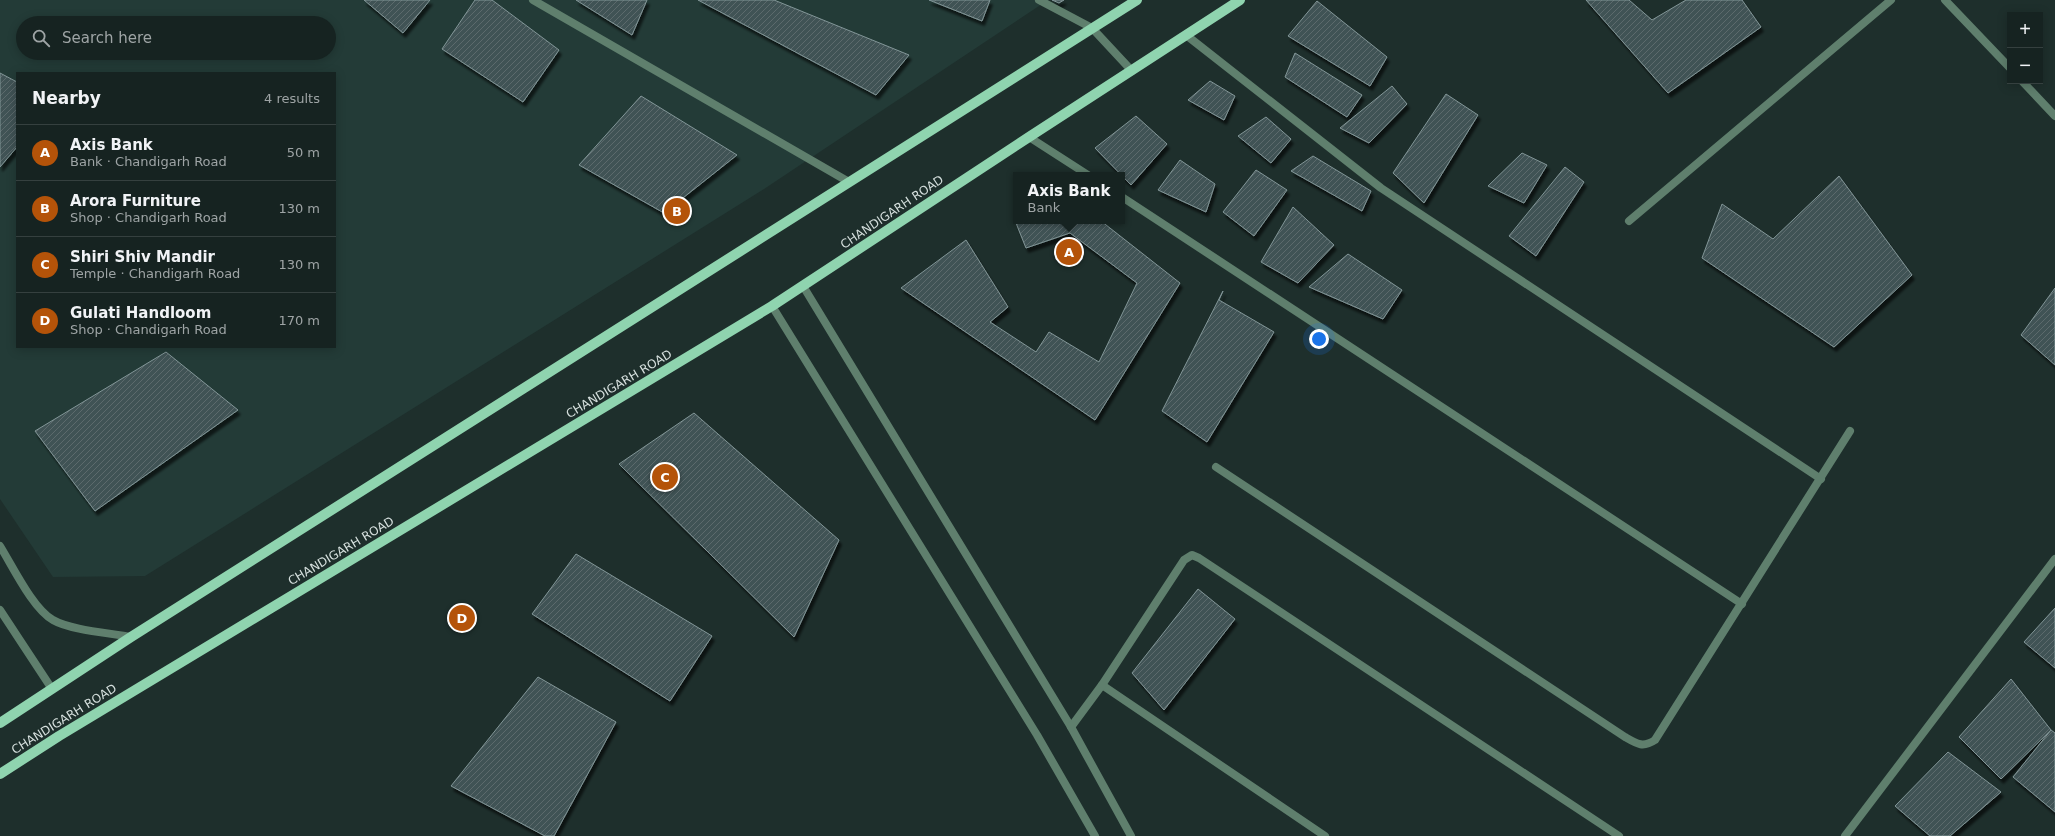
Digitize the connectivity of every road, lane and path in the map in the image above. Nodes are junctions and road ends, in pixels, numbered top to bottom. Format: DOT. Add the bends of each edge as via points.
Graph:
graph roads {
  1 [pos="533,0"];
  2 [pos="1039,0"];
  3 [pos="1137,0"];
  4 [pos="1240,0"];
  5 [pos="1891,0"];
  6 [pos="1945,0"];
  7 [pos="1092,28"];
  8 [pos="1186,35"];
  9 [pos="2007,65"];
  10 [pos="1132,71"];
  11 [pos="2025,84"];
  12 [pos="2055,116"];
  13 [pos="1029,136"];
  14 [pos="1083,172"];
  15 [pos="849,182"];
  16 [pos="1125,200"];
  17 [pos="1629,221"];
  18 [pos="804,286"];
  19 [pos="772,306"];
  20 [pos="1850,431"];
  21 [pos="1216,467"];
  22 [pos="1821,479"];
  23 [pos="0,546"];
  24 [pos="2055,560"];
  25 [pos="1742,604"];
  26 [pos="0,610"];
  27 [pos="131,637"];
  28 [pos="1102,686"];
  29 [pos="52,689"];
  30 [pos="0,723"];
  31 [pos="1071,727"];
  32 [pos="0,774"];
  33 [pos="1095,836"];
  34 [pos="1131,836"];
  35 [pos="1325,836"];
  36 [pos="1619,836"];
  37 [pos="1845,836"];
  1 -- 15 [label="street"];
  2 -- 7 [label="street"];
  3 -- 7 [label="main road"];
  4 -- 8 [label="main road, CHANDIGARH ROAD"];
  5 -- 17 [label="street"];
  6 -- 9 [label="street"];
  7 -- 10 [label="street"];
  7 -- 15 [label="main road"];
  8 -- 10 [label="main road, CHANDIGARH ROAD"];
  8 -- 22 [label="street" via="1381,188"];
  10 -- 13 [label="main road, CHANDIGARH ROAD"];
  11 -- 12 [label="street"];
  13 -- 14 [label="street"];
  13 -- 18 [label="main road, CHANDIGARH ROAD"];
  15 -- 27 [label="main road"];
  16 -- 25 [label="street"];
  18 -- 19 [label="main road, CHANDIGARH ROAD"];
  18 -- 31 [label="street"];
  19 -- 32 [label="main road, CHANDIGARH ROAD"];
  19 -- 33 [label="street" via="1037,735"];
  20 -- 22 [label="street"];
  21 -- 25 [label="street" via="1639,745 1648,745 1655,740"];
  22 -- 25 [label="street"];
  23 -- 27 [label="street" via="38,609 53,621"];
  24 -- 37 [label="street"];
  26 -- 29 [label="street"];
  27 -- 29 [label="main road"];
  28 -- 31 [label="street"];
  28 -- 35 [label="street"];
  28 -- 36 [label="street" via="1184,560 1192,555"];
  29 -- 30 [label="main road"];
  31 -- 34 [label="street"];
}
